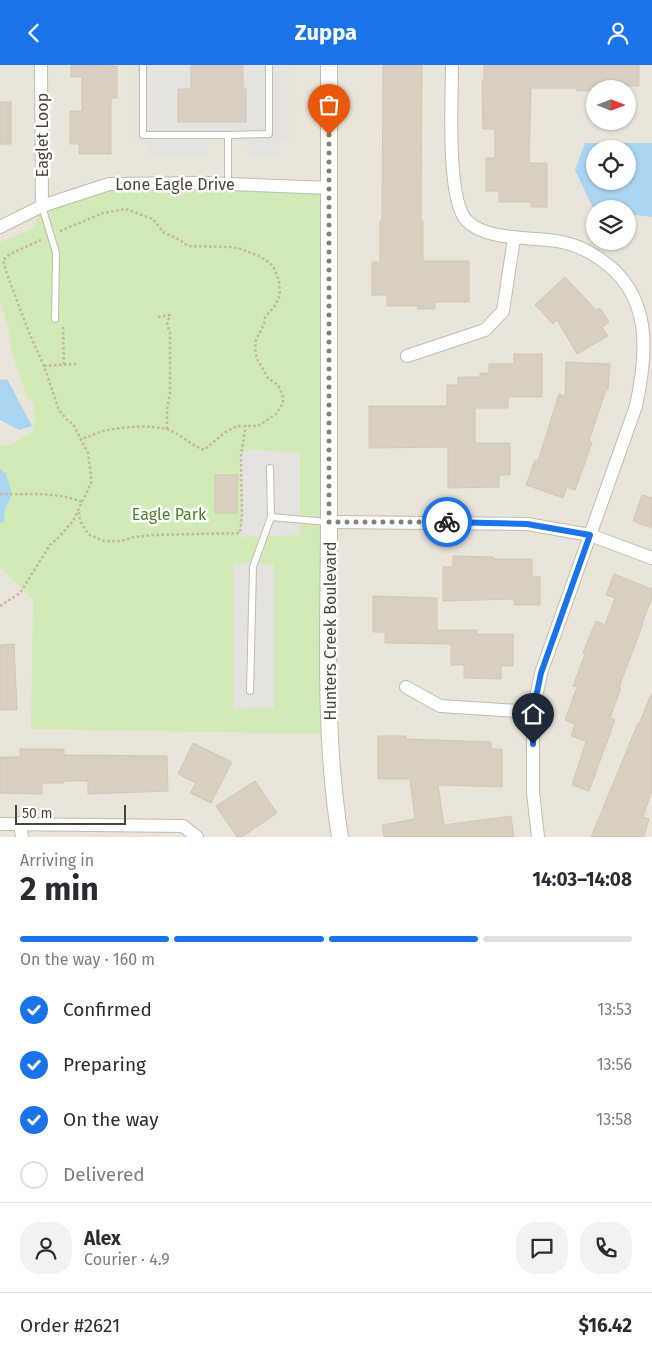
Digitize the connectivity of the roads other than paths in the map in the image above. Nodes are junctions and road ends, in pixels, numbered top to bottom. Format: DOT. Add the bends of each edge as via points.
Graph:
graph roads {
  1 [pos="41,65"];
  2 [pos="143,65"];
  3 [pos="269,65"];
  4 [pos="329,65"];
  5 [pos="452,65"];
  6 [pos="228,135"];
  7 [pos="228,183"];
  8 [pos="329,188"];
  9 [pos="42,205"];
  10 [pos="0,227"];
  11 [pos="514,238"];
  12 [pos="54,319"];
  13 [pos="407,356"];
  14 [pos="270,469"];
  15 [pos="271,517"];
  16 [pos="329,522"];
  17 [pos="590,535"];
  18 [pos="652,558"];
  19 [pos="406,687"];
  20 [pos="250,691"];
  21 [pos="533,712"];
  22 [pos="20,823"];
  23 [pos="0,824"];
  24 [pos="22,837"];
  25 [pos="197,837"];
  26 [pos="340,837"];
  27 [pos="538,837"];
  1 -- 9 [label="street, Eaglet Loop"];
  2 -- 6 [label="lane" via="143,135"];
  3 -- 6 [label="lane" via="269,134"];
  4 -- 8 [label="street, Hunters Creek Boulevard"];
  5 -- 11 [label="street" via="453,180 457,205 473,225"];
  6 -- 7 [label="lane"];
  7 -- 8 [label="street, Lone Eagle Drive"];
  7 -- 9 [label="street, Lone Eagle Drive" via="109,184"];
  8 -- 16 [label="street, Hunters Creek Boulevard"];
  9 -- 10 [label="street, Lone Eagle Drive"];
  9 -- 12 [label="lane" via="56,253"];
  11 -- 13 [label="street" via="504,311 485,330"];
  11 -- 17 [label="street" via="562,242 592,253 624,279 641,316 642,365 636,406"];
  14 -- 15 [label="lane"];
  15 -- 16 [label="lane"];
  15 -- 20 [label="lane" via="253,567"];
  16 -- 17 [label="street" via="527,524"];
  16 -- 26 [label="street, Hunters Creek Boulevard" via="328,703"];
  17 -- 18 [label="street"];
  17 -- 21 [label="street" via="541,673"];
  19 -- 21 [label="street" via="440,706"];
  21 -- 27 [label="street" via="533,792"];
  22 -- 23 [label="street"];
  22 -- 24 [label="street"];
  22 -- 25 [label="street" via="184,825"];
}
